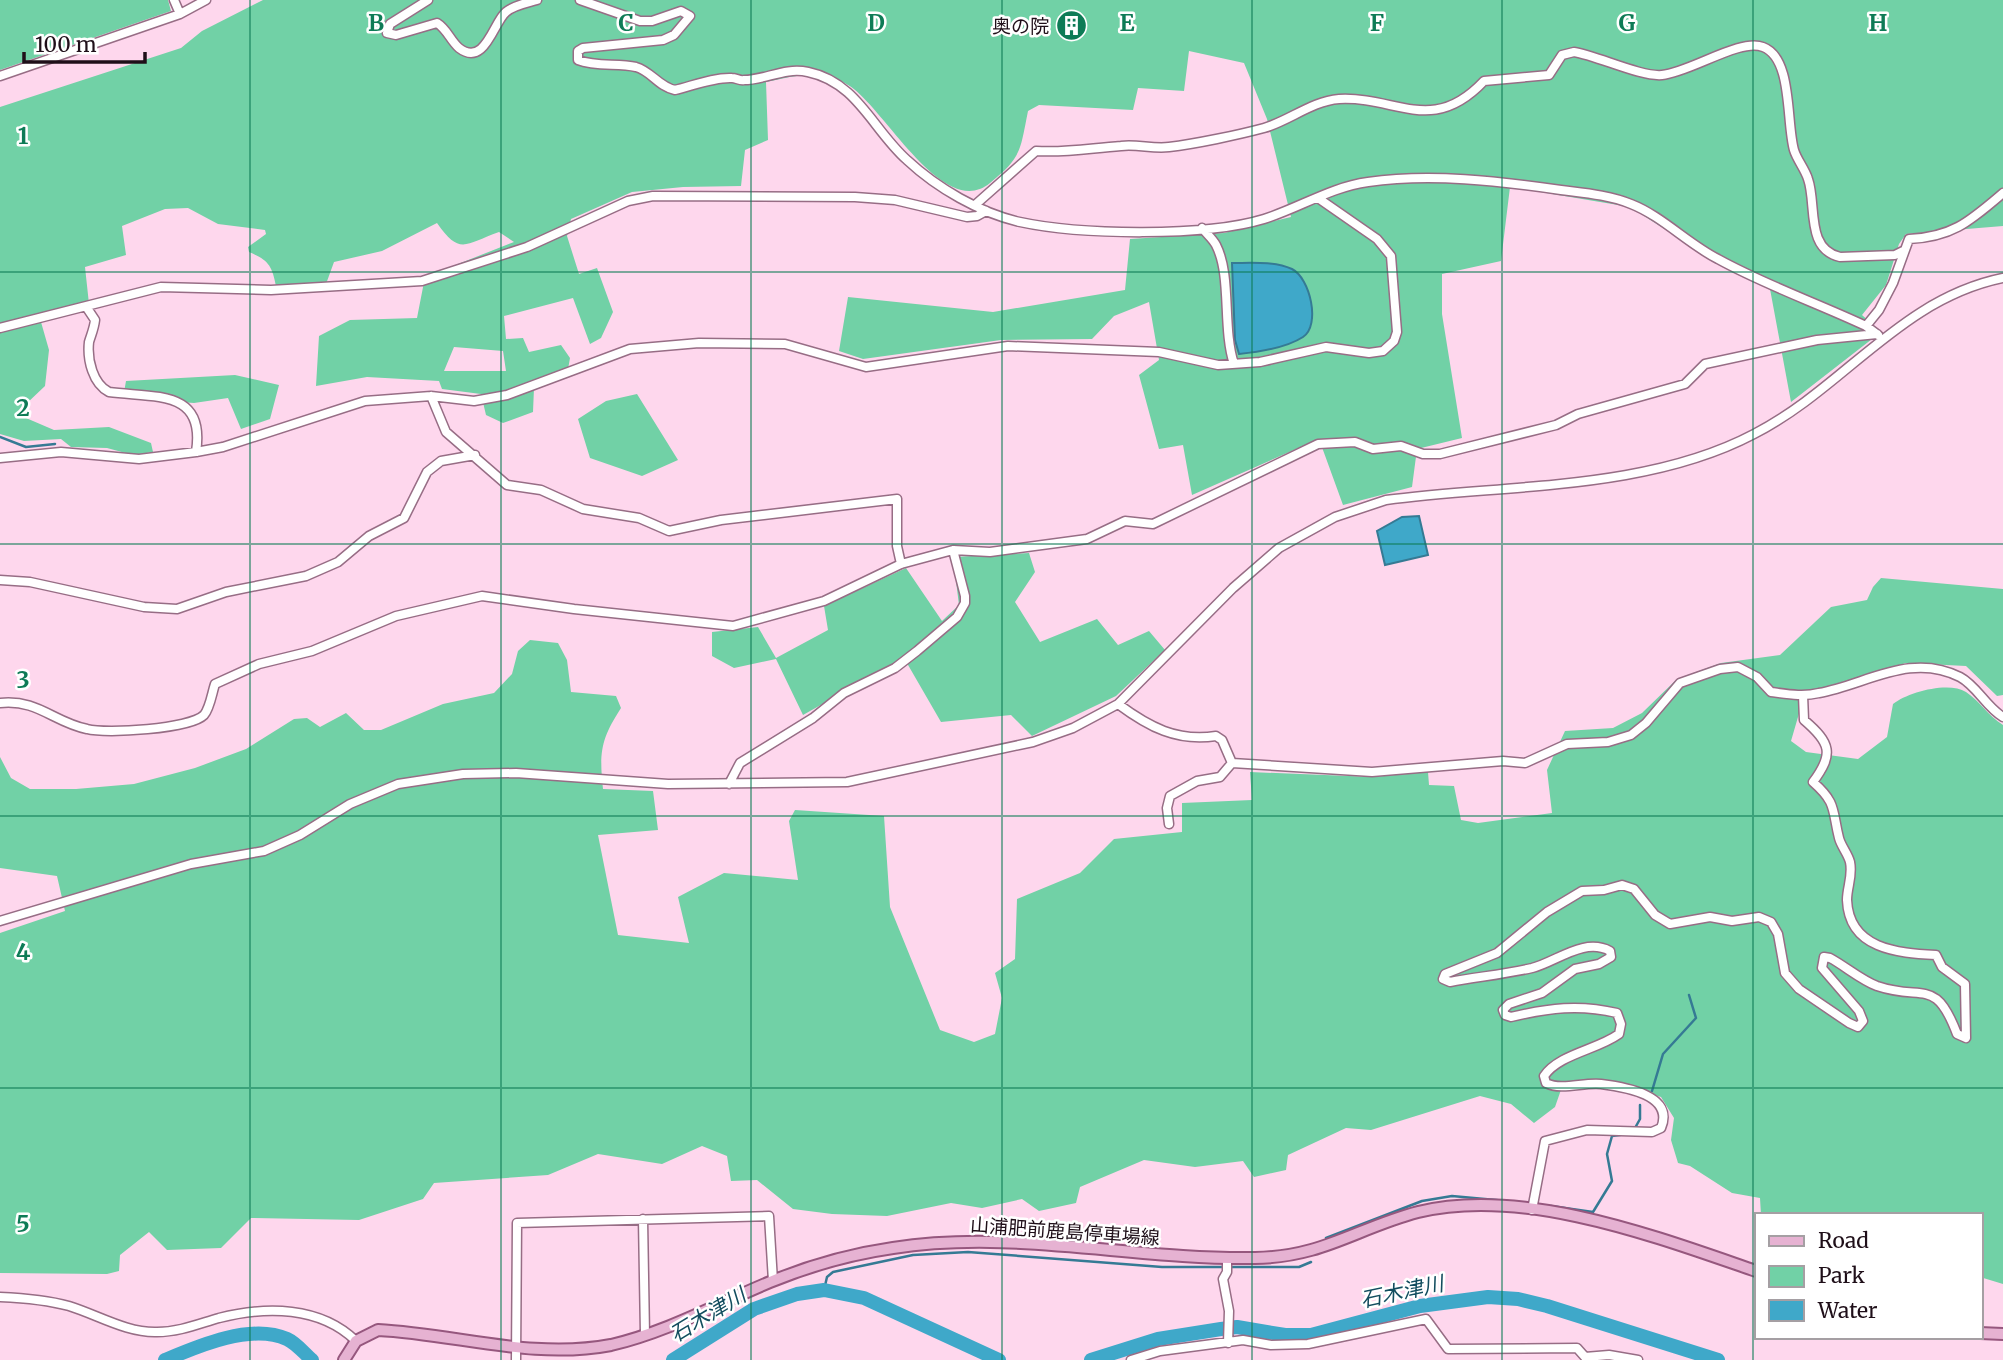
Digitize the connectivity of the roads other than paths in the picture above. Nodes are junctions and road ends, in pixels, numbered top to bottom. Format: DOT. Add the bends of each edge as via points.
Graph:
graph roads {
  1 [pos="174,0"];
  2 [pos="206,0"];
  3 [pos="428,0"];
  4 [pos="537,0"];
  5 [pos="580,0"];
  6 [pos="180,14"];
  7 [pos="0,76"];
  8 [pos="2003,193"];
  9 [pos="1318,198"];
  10 [pos="975,205"];
  11 [pos="986,211"];
  12 [pos="1202,228"];
  13 [pos="1903,251"];
  14 [pos="2003,278"];
  15 [pos="87,308"];
  16 [pos="1866,326"];
  17 [pos="0,328"];
  18 [pos="1880,337"];
  19 [pos="1234,364"];
  20 [pos="431,396"];
  21 [pos="196,452"];
  22 [pos="475,455"];
  23 [pos="0,458"];
  24 [pos="953,550"];
  25 [pos="901,564"];
  26 [pos="0,580"];
  27 [pos="1803,695"];
  28 [pos="0,704"];
  29 [pos="1118,704"];
  30 [pos="2003,717"];
  31 [pos="1232,763"];
  32 [pos="729,784"];
  33 [pos="1170,824"];
  34 [pos="0,921"];
  35 [pos="1533,1206"];
  36 [pos="643,1219"];
  37 [pos="1227,1264"];
  38 [pos="1755,1271"];
  39 [pos="773,1281"];
  40 [pos="0,1297"];
  41 [pos="1982,1333"];
  42 [pos="2003,1334"];
  43 [pos="645,1335"];
  44 [pos="356,1341"];
  45 [pos="1228,1343"];
  46 [pos="515,1355"];
  47 [pos="344,1360"];
  48 [pos="1131,1360"];
  49 [pos="1638,1360"];
  1 -- 6 [label="street"];
  2 -- 6 [label="street"];
  3 -- 4 [label="street" via="390,24 387,33 396,35 436,23 459,47 476,50 486,45 508,9"];
  5 -- 10 [label="street" via="640,21 681,11 690,16 674,35 663,40 583,48 578,60 636,67 675,90 782,71 806,71 826,78 869,113 906,159"];
  6 -- 7 [label="street"];
  8 -- 13 [label="street" via="1960,227 1942,236 1909,239"];
  9 -- 12 [label="street" via="1263,219"];
  9 -- 16 [label="street" via="1373,181 1478,179 1607,197 1643,210 1722,262"];
  9 -- 19 [label="street" via="1385,246 1391,256 1394,341 1383,351 1326,347"];
  10 -- 11 [label="street"];
  10 -- 13 [label="street" via="1036,151 1170,147 1264,127 1339,99 1411,110 1449,106 1466,100 1483,81 1549,75 1562,55 1574,52 1661,75 1750,45 1775,55 1782,69 1794,150 1808,177 1822,245 1840,257"];
  11 -- 12 [label="street" via="1064,229"];
  11 -- 15 [label="street" via="967,217 895,200 855,197 653,196 628,201 484,263 422,281 271,290 161,287"];
  12 -- 19 [label="street" via="1217,245 1227,344"];
  13 -- 16 [label="street" via="1893,283"];
  14 -- 18 [label="street" via="1949,294"];
  15 -- 17 [label="street"];
  15 -- 21 [label="street" via="95,320 89,343 100,388 187,405 199,433"];
  16 -- 18 [label="street"];
  18 -- 24 [label="street" via="1817,340 1705,364 1685,384 1578,414 1556,425 1440,454 1401,446 1374,449 1355,442 1318,444 1153,523 1125,521 1087,538 1002,550"];
  18 -- 29 [label="street" via="1766,428 1674,466 1601,479 1386,500 1310,529 1279,548 1233,588"];
  19 -- 20 [label="street" via="1218,365 1159,352 1008,346 866,367 785,344 699,343 630,349 507,395 474,401"];
  20 -- 21 [label="street" via="340,407"];
  20 -- 22 [label="street" via="446,432"];
  21 -- 23 [label="street" via="139,459 61,452"];
  22 -- 25 [label="street" via="507,485 541,490 583,509 639,518 669,531 831,504 897,499"];
  22 -- 26 [label="street" via="442,461 427,472 404,518 369,536 338,562 306,576 226,592 177,609"];
  24 -- 25 [label="street"];
  24 -- 32 [label="street" via="965,596 957,617 895,668 844,694 740,763"];
  25 -- 28 [label="street" via="824,601 733,626 574,609 502,596 442,603 223,680 215,684 201,717 173,725 87,730 37,706"];
  27 -- 30 [label="street" via="1902,668 1930,668 1961,677"];
  27 -- 31 [label="street" via="1771,692 1757,677 1738,667 1729,668 1680,684 1631,735 1608,742 1567,744 1525,763 1372,772"];
  27 -- 35 [label="street" via="1804,720 1828,749 1827,764 1813,782 1832,802 1849,860 1847,899 1852,920 1861,936 1877,947 1936,956 1942,967 1965,984 1966,1038 1957,1034 1947,1008 1935,996 1876,985 1824,957 1822,968 1859,1010 1863,1026 1858,1027 1799,989 1785,973 1778,934 1771,922 1759,917 1732,921 1710,917 1670,924 1655,915 1634,889 1622,885 1582,891 1547,912 1497,953 1445,974 1443,979 1450,982 1534,967 1586,948 1610,951 1611,957 1599,964 1575,969 1542,993 1503,1010 1511,1017 1555,1007 1588,1006 1617,1013 1619,1034 1550,1068 1544,1076 1546,1083 1553,1087 1599,1084 1635,1091 1664,1109 1661,1128 1652,1132 1587,1130 1545,1141"];
  29 -- 31 [label="street" via="1170,735 1216,736"];
  29 -- 32 [label="street" via="1073,728 1033,742 885,776 847,782"];
  31 -- 33 [label="street" via="1220,777 1197,781 1170,796"];
  32 -- 34 [label="street" via="463,774 398,785 350,804 264,851 191,863"];
  35 -- 37 [label="main road, 山浦肥前鹿島停車場線" via="1451,1206 1414,1213 1303,1254"];
  35 -- 38 [label="main road, 山浦肥前鹿島停車場線" via="1650,1233"];
  36 -- 39 [label="street" via="769,1216"];
  36 -- 43 [label="street"];
  36 -- 46 [label="street" via="517,1223"];
  37 -- 39 [label="main road, 山浦肥前鹿島停車場線" via="981,1240 860,1253"];
  37 -- 45 [label="street" via="1223,1279"];
  39 -- 43 [label="main road, 山浦肥前鹿島停車場線"];
  40 -- 44 [label="street" via="65,1305 155,1332 250,1312 305,1314 341,1326"];
  41 -- 42 [label="main road"];
  43 -- 46 [label="main road, 山浦肥前鹿島停車場線" via="580,1349"];
  44 -- 46 [label="main road, 山浦肥前鹿島停車場線" via="379,1330"];
  44 -- 47 [label="main road"];
  45 -- 48 [label="street" via="1160,1351"];
  45 -- 49 [label="street" via="1308,1344 1426,1320 1448,1349 1577,1348 1585,1357"];
}
